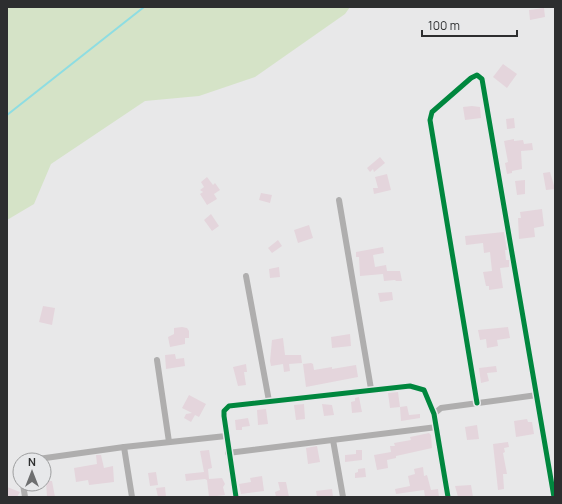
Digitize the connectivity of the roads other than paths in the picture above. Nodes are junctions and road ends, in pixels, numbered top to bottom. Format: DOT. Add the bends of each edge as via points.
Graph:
graph roads {
  1 [pos="339,200"];
  2 [pos="246,276"];
  3 [pos="157,360"];
  4 [pos="371,389"];
  5 [pos="537,395"];
  6 [pos="269,401"];
  7 [pos="477,403"];
  8 [pos="434,414"];
  9 [pos="436,427"];
  10 [pos="226,436"];
  11 [pos="333,440"];
  12 [pos="169,442"];
  13 [pos="124,447"];
  14 [pos="228,453"];
  15 [pos="52,457"];
  16 [pos="132,497"];
  17 [pos="236,497"];
  18 [pos="343,497"];
  19 [pos="448,497"];
  20 [pos="554,497"];
  1 -- 4 [label="street"];
  2 -- 6 [label="street"];
  3 -- 12 [label="street"];
  4 -- 6 [label="street"];
  4 -- 8 [label="street" via="410,386 421,388 427,394"];
  5 -- 7 [label="street"];
  5 -- 7 [label="street" via="482,79 475,75 432,112 430,120"];
  5 -- 20 [label="street"];
  6 -- 10 [label="street" via="232,404 225,408"];
  7 -- 8 [label="street" via="441,408"];
  8 -- 9 [label="street"];
  9 -- 11 [label="street"];
  9 -- 19 [label="street"];
  10 -- 12 [label="street"];
  10 -- 14 [label="street"];
  11 -- 14 [label="street"];
  11 -- 18 [label="street"];
  12 -- 13 [label="street"];
  13 -- 15 [label="street"];
  13 -- 16 [label="street"];
  14 -- 17 [label="street"];
}
